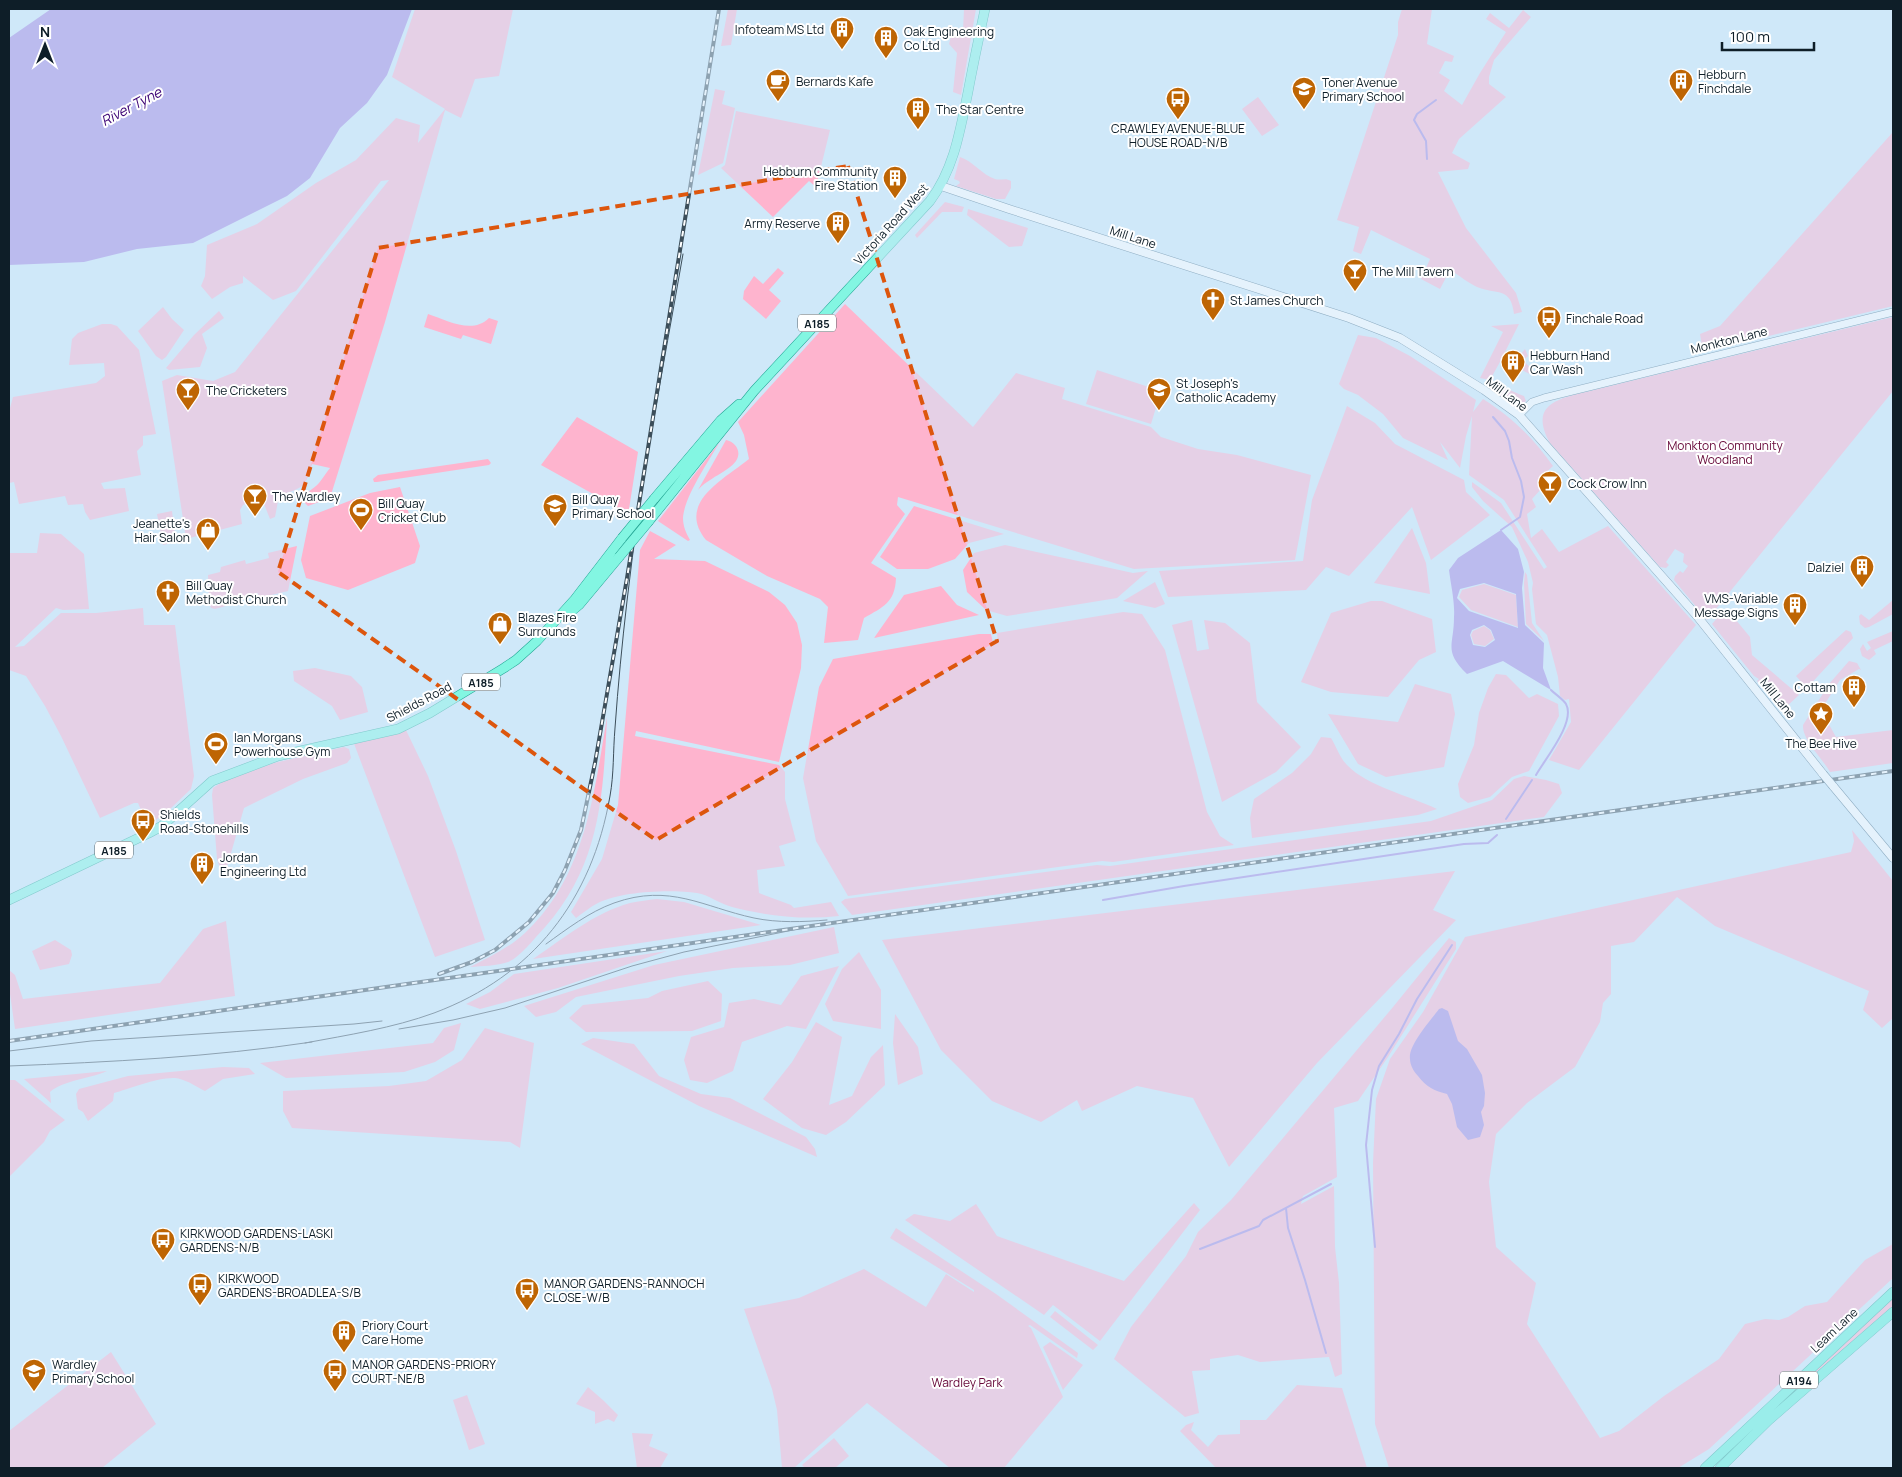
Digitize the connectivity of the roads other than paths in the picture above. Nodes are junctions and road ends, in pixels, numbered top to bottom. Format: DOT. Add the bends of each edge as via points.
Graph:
graph roads {
  1 [pos="985,9"];
  2 [pos="941,186"];
  3 [pos="1893,312"];
  4 [pos="754,391"];
  5 [pos="1519,415"];
  6 [pos="577,602"];
  7 [pos="1893,858"];
  8 [pos="9,900"];
  9 [pos="1893,1292"];
  10 [pos="1893,1312"];
  11 [pos="1705,1468"];
  12 [pos="1720,1468"];
  1 -- 2 [label="main road, Victoria Road West / A185" via="956,147"];
  2 -- 4 [label="main road, Victoria Road West / A185"];
  2 -- 5 [label="main road, Mill Lane" via="1335,313 1400,338"];
  3 -- 5 [label="street, Monkton Lane" via="1570,391 1532,402"];
  4 -- 6 [label="main road, A185, bridge" via="649,521"];
  4 -- 6 [label="main road, A185, bridge" via="721,420 654,499"];
  5 -- 7 [label="main road, Mill Lane, bridge" via="1697,616"];
  6 -- 8 [label="main road, Shields Road / A185" via="516,660 409,724 388,733 278,756 212,781 162,826"];
  9 -- 11 [label="highway, Leam Lane / A194"];
  10 -- 12 [label="highway, Leam Lane / A194" via="1769,1420"];
}
